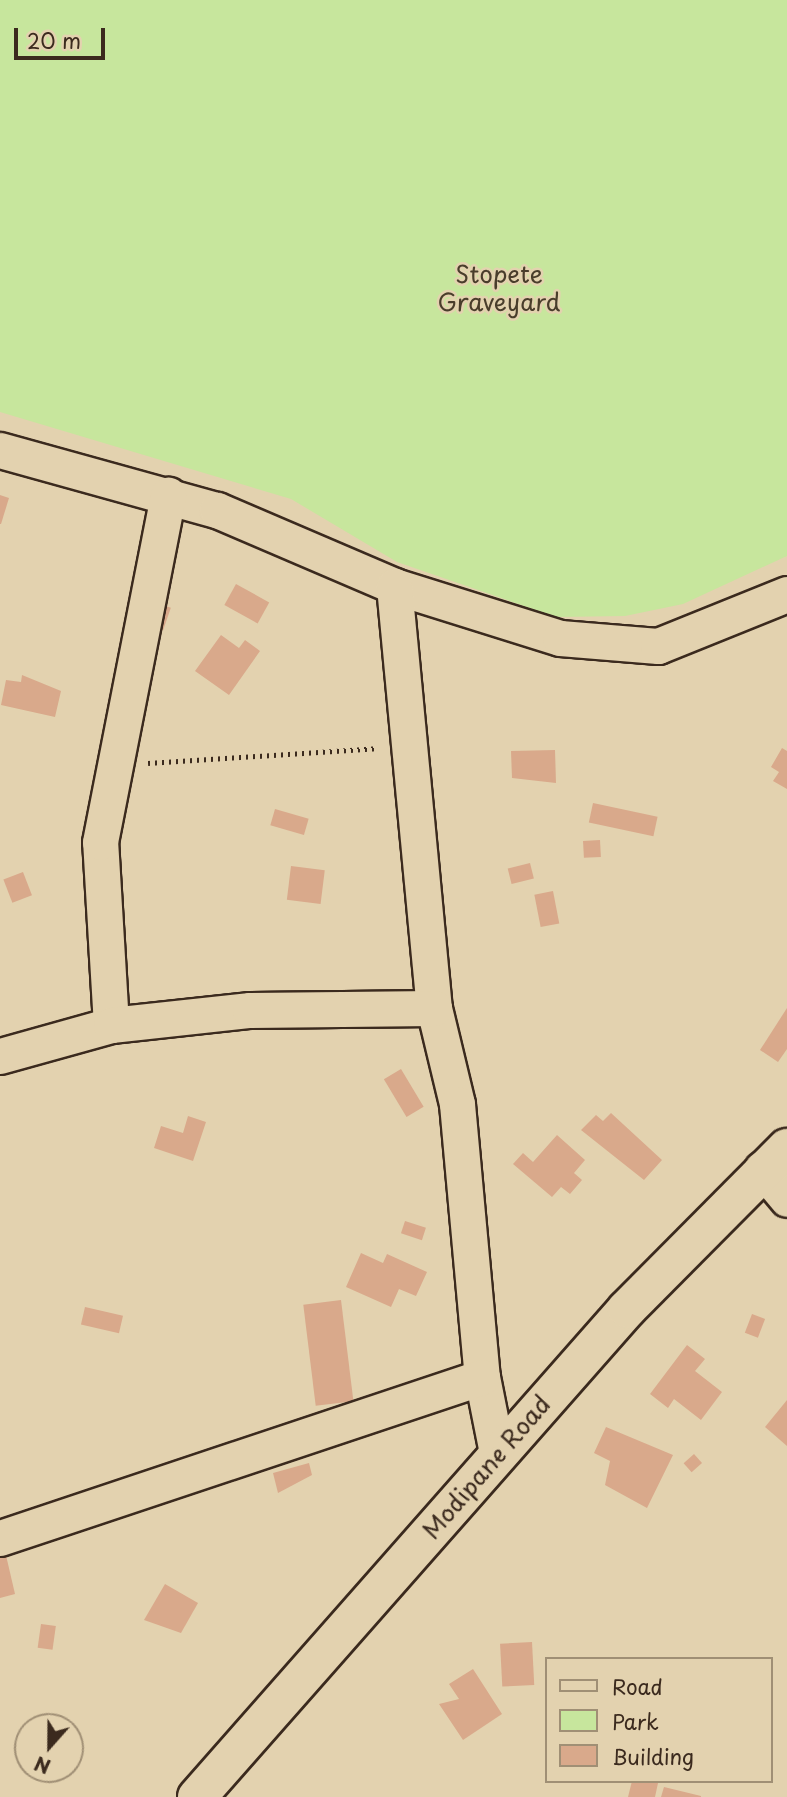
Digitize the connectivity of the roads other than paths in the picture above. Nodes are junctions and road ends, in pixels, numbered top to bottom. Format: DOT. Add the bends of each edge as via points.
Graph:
graph roads {
  1 [pos="0,450"];
  2 [pos="168,495"];
  3 [pos="394,586"];
  4 [pos="787,594"];
  5 [pos="434,1008"];
  6 [pos="111,1025"];
  7 [pos="0,1056"];
  8 [pos="775,1158"];
  9 [pos="787,1199"];
  10 [pos="482,1377"];
  11 [pos="497,1453"];
  12 [pos="0,1538"];
  13 [pos="197,1797"];
  1 -- 2 [label="street"];
  2 -- 3 [label="street"];
  2 -- 6 [label="street" via="100,842"];
  3 -- 4 [label="street" via="560,638 657,646"];
  3 -- 5 [label="street"];
  5 -- 6 [label="street" via="250,1010"];
  5 -- 10 [label="street" via="457,1104"];
  6 -- 7 [label="street"];
  8 -- 9 [label="street"];
  8 -- 11 [label="main road, Modipane Road"];
  10 -- 11 [label="street"];
  10 -- 12 [label="street"];
  11 -- 13 [label="main road, Modipane Road"];
}
